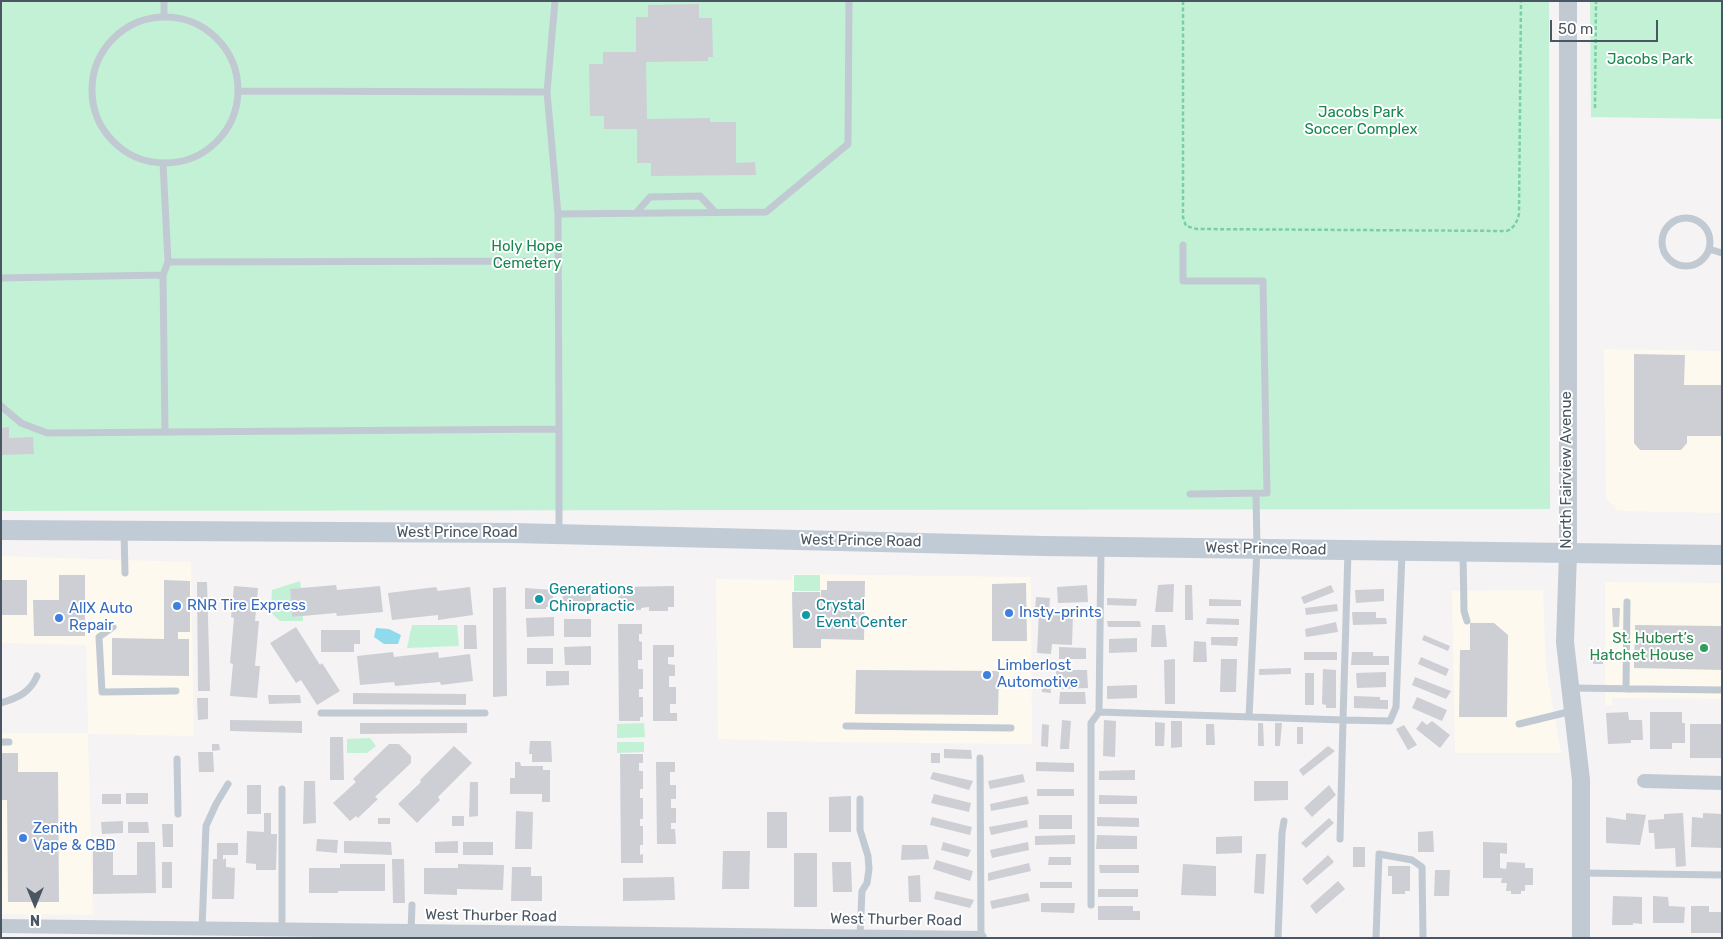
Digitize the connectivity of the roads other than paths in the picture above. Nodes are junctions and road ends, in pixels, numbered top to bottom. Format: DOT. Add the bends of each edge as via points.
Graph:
graph roads {
  1 [pos="164,1"];
  2 [pos="555,1"];
  3 [pos="849,1"];
  4 [pos="1568,1"];
  5 [pos="164,17"];
  6 [pos="239,91"];
  7 [pos="547,92"];
  8 [pos="163,163"];
  9 [pos="714,212"];
  10 [pos="636,213"];
  11 [pos="558,214"];
  12 [pos="1183,245"];
  13 [pos="1709,249"];
  14 [pos="1722,253"];
  15 [pos="559,261"];
  16 [pos="168,262"];
  17 [pos="163,275"];
  18 [pos="1,278"];
  19 [pos="1,406"];
  20 [pos="559,429"];
  21 [pos="165,432"];
  22 [pos="1256,493"];
  23 [pos="1190,494"];
  24 [pos="1,530"];
  25 [pos="124,531"];
  26 [pos="559,534"];
  27 [pos="1101,547"];
  28 [pos="1257,549"];
  29 [pos="1348,550"];
  30 [pos="1402,551"];
  31 [pos="1463,551"];
  32 [pos="1568,552"];
  33 [pos="1722,555"];
  34 [pos="125,573"];
  35 [pos="1627,602"];
  36 [pos="1467,621"];
  37 [pos="113,627"];
  38 [pos="37,676"];
  39 [pos="1570,688"];
  40 [pos="1626,689"];
  41 [pos="1722,690"];
  42 [pos="176,691"];
  43 [pos="1,703"];
  44 [pos="1573,711"];
  45 [pos="1099,712"];
  46 [pos="321,713"];
  47 [pos="485,713"];
  48 [pos="1249,717"];
  49 [pos="1343,720"];
  50 [pos="1519,724"];
  51 [pos="846,726"];
  52 [pos="1011,728"];
  53 [pos="1,742"];
  54 [pos="10,742"];
  55 [pos="980,758"];
  56 [pos="177,759"];
  57 [pos="1644,782"];
  58 [pos="1722,783"];
  59 [pos="228,784"];
  60 [pos="282,789"];
  61 [pos="860,799"];
  62 [pos="178,814"];
  63 [pos="1284,821"];
  64 [pos="1340,839"];
  65 [pos="1581,873"];
  66 [pos="1722,875"];
  67 [pos="412,905"];
  68 [pos="1091,905"];
  69 [pos="1,926"];
  70 [pos="202,928"];
  71 [pos="282,929"];
  72 [pos="411,931"];
  73 [pos="142,933"];
  74 [pos="254,933"];
  75 [pos="512,935"];
  76 [pos="860,936"];
  77 [pos="980,938"];
  78 [pos="1278,938"];
  79 [pos="1376,938"];
  80 [pos="1423,938"];
  81 [pos="1581,938"];
  1 -- 5 [label="lane"];
  2 -- 7 [label="lane"];
  3 -- 9 [label="lane" via="848,144 766,212"];
  4 -- 32 [label="street, North Fairview Avenue"];
  5 -- 6 [label="lane" via="187,20 211,33 226,49"];
  5 -- 8 [label="lane" via="142,20 121,31 106,45 94,70 91,92 95,114 104,132 116,145 137,158"];
  6 -- 7 [label="lane"];
  6 -- 8 [label="lane" via="236,107 224,132 204,152 183,161"];
  7 -- 11 [label="lane"];
  8 -- 16 [label="lane"];
  9 -- 10 [label="lane"];
  9 -- 10 [label="lane" via="700,196 658,196 650,197"];
  10 -- 11 [label="lane"];
  11 -- 15 [label="lane"];
  12 -- 22 [label="lane" via="1183,281 1263,281 1267,493"];
  13 -- 13 [label="lane" via="1708,234 1698,222 1682,218 1664,232 1662,248 1670,261 1677,265 1692,265"];
  13 -- 14 [label="lane"];
  15 -- 16 [label="lane"];
  15 -- 20 [label="lane"];
  16 -- 17 [label="lane"];
  17 -- 18 [label="lane"];
  17 -- 21 [label="lane"];
  19 -- 21 [label="lane" via="21,423 47,433"];
  20 -- 21 [label="lane"];
  20 -- 26 [label="lane"];
  22 -- 23 [label="lane"];
  22 -- 28 [label="lane"];
  24 -- 25 [label="main road, West Prince Road"];
  25 -- 26 [label="main road, West Prince Road"];
  25 -- 34 [label="lane"];
  26 -- 27 [label="main road, West Prince Road"];
  27 -- 28 [label="main road, West Prince Road"];
  27 -- 45 [label="lane"];
  28 -- 29 [label="main road, West Prince Road"];
  28 -- 48 [label="lane"];
  29 -- 30 [label="main road, West Prince Road"];
  29 -- 49 [label="lane"];
  30 -- 31 [label="main road, West Prince Road"];
  30 -- 49 [label="lane" via="1396,707 1390,721"];
  31 -- 32 [label="main road, West Prince Road"];
  31 -- 36 [label="lane"];
  32 -- 33 [label="main road, West Prince Road"];
  32 -- 39 [label="street, North Fairview Avenue" via="1565,642"];
  35 -- 40 [label="lane"];
  37 -- 42 [label="lane" via="99,637 102,692"];
  38 -- 43 [label="lane" via="33,686 20,697"];
  39 -- 40 [label="lane"];
  39 -- 44 [label="street, North Fairview Avenue"];
  40 -- 41 [label="lane"];
  44 -- 50 [label="lane"];
  44 -- 65 [label="street, North Fairview Avenue" via="1581,780"];
  45 -- 48 [label="lane"];
  45 -- 68 [label="lane" via="1090,723"];
  46 -- 47 [label="lane"];
  48 -- 49 [label="lane"];
  49 -- 64 [label="lane"];
  51 -- 52 [label="lane"];
  53 -- 54 [label="lane"];
  55 -- 77 [label="lane"];
  56 -- 62 [label="lane"];
  57 -- 58 [label="street"];
  59 -- 70 [label="lane" via="206,826"];
  60 -- 71 [label="lane"];
  61 -- 76 [label="lane" via="860,830 869,869 862,892"];
  63 -- 78 [label="lane"];
  65 -- 66 [label="lane"];
  65 -- 81 [label="street, North Fairview Avenue"];
  67 -- 72 [label="lane"];
  69 -- 73 [label="street, West Thurber Road"];
  70 -- 73 [label="street, West Thurber Road"];
  70 -- 74 [label="street, West Thurber Road"];
  71 -- 72 [label="street, West Thurber Road"];
  71 -- 74 [label="street, West Thurber Road"];
  72 -- 75 [label="street, West Thurber Road"];
  75 -- 76 [label="street, West Thurber Road"];
  76 -- 77 [label="street, West Thurber Road"];
  79 -- 80 [label="lane" via="1379,854 1412,860 1422,867"];
}
